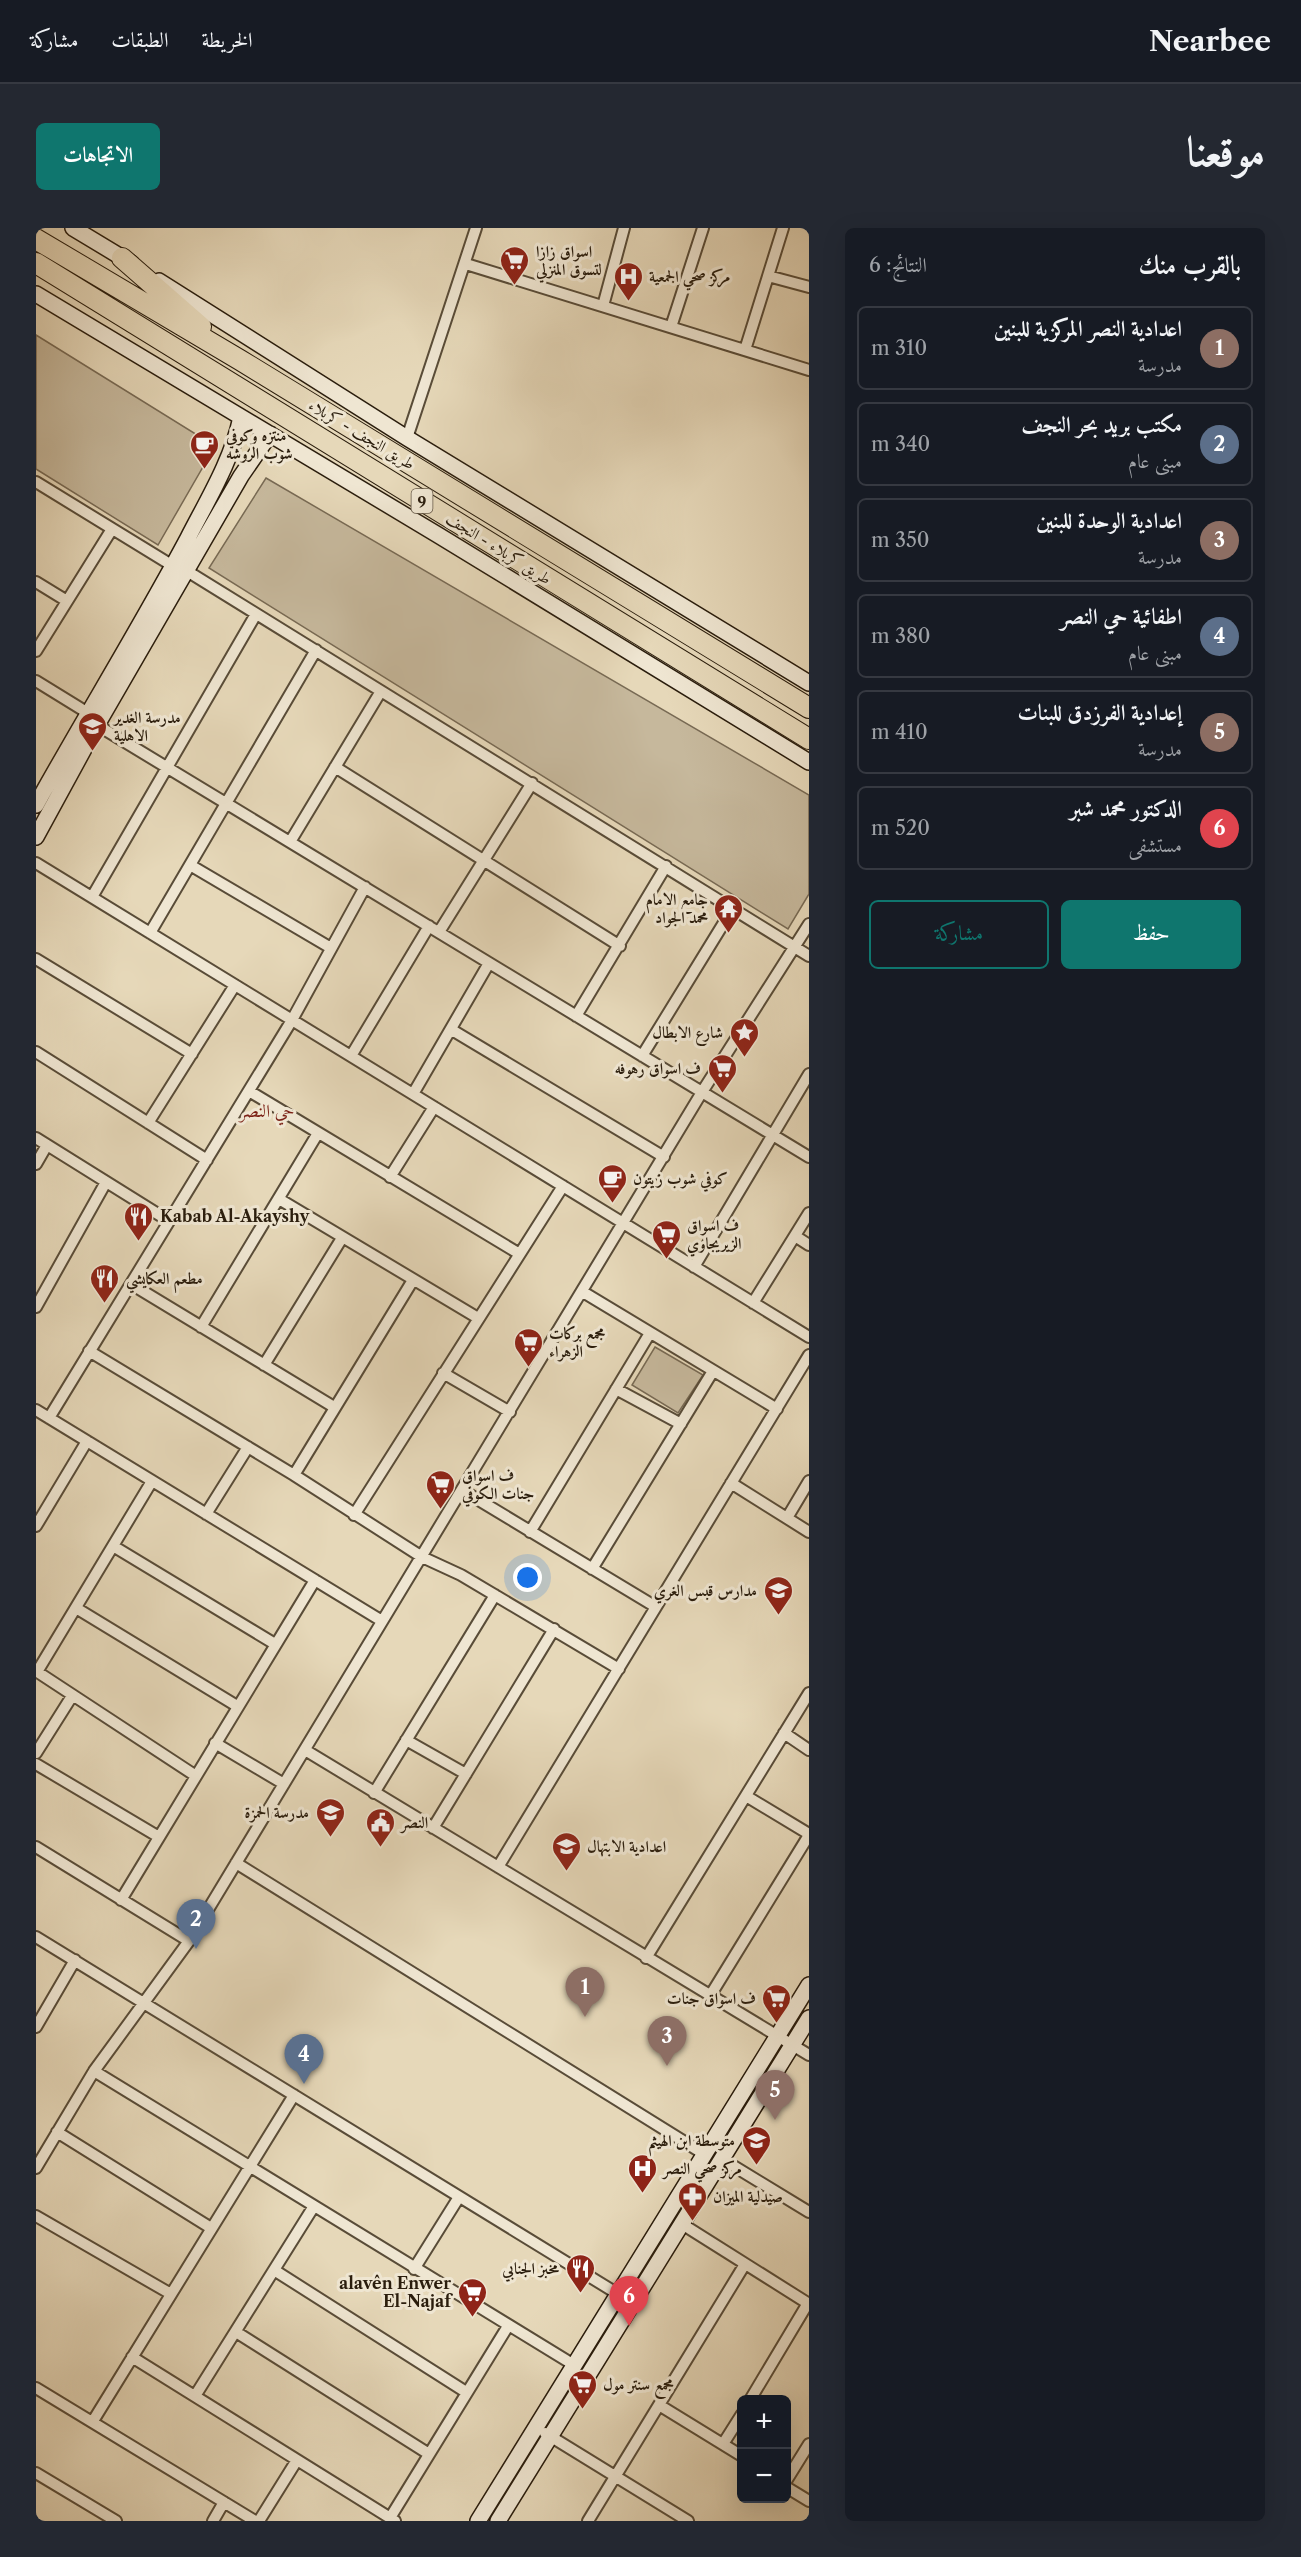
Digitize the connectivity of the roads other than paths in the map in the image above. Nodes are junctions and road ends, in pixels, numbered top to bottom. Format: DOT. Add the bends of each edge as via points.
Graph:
graph roads {
  1 [pos="73,228"];
  2 [pos="476,228"];
  3 [pos="624,228"];
  4 [pos="703,228"];
  5 [pos="783,228"];
  6 [pos="36,238"];
  7 [pos="122,258"];
  8 [pos="36,263"];
  9 [pos="466,264"];
  10 [pos="768,276"];
  11 [pos="809,287"];
  12 [pos="36,294"];
  13 [pos="603,306"];
  14 [pos="671,327"];
  15 [pos="745,350"];
  16 [pos="240,360"];
  17 [pos="809,370"];
  18 [pos="241,417"];
  19 [pos="270,434"];
  20 [pos="407,438"];
  21 [pos="223,470"];
  22 [pos="241,476"];
  23 [pos="36,482"];
  24 [pos="112,529"];
  25 [pos="180,568"];
  26 [pos="36,582"];
  27 [pos="67,601"];
  28 [pos="256,614"];
  29 [pos="316,650"];
  30 [pos="36,651"];
  31 [pos="36,681"];
  32 [pos="809,683"];
  33 [pos="777,688"];
  34 [pos="381,691"];
  35 [pos="809,698"];
  36 [pos="809,708"];
  37 [pos="92,719"];
  38 [pos="809,739"];
  39 [pos="809,762"];
  40 [pos="167,767"];
  41 [pos="335,767"];
  42 [pos="532,783"];
  43 [pos="226,803"];
  44 [pos="36,804"];
  45 [pos="36,837"];
  46 [pos="290,842"];
  47 [pos="484,861"];
  48 [pos="36,863"];
  49 [pos="190,865"];
  50 [pos="666,866"];
  51 [pos="365,887"];
  52 [pos="92,897"];
  53 [pos="733,908"];
  54 [pos="809,924"];
  55 [pos="434,929"];
  56 [pos="150,933"];
  57 [pos="620,946"];
  58 [pos="331,948"];
  59 [pos="795,948"];
  60 [pos="809,956"];
  61 [pos="36,959"];
  62 [pos="489,963"];
  63 [pos="235,985"];
  64 [pos="576,1016"];
  65 [pos="292,1020"];
  66 [pos="452,1030"];
  67 [pos="36,1052"];
  68 [pos="192,1054"];
  69 [pos="351,1056"];
  70 [pos="642,1056"];
  71 [pos="809,1074"];
  72 [pos="249,1091"];
  73 [pos="702,1092"];
  74 [pos="413,1094"];
  75 [pos="434,1107"];
  76 [pos="148,1123"];
  77 [pos="318,1133"];
  78 [pos="772,1135"];
  79 [pos="36,1138"];
  80 [pos="47,1145"];
  81 [pos="664,1157"];
  82 [pos="809,1157"];
  83 [pos="207,1160"];
  84 [pos="36,1164"];
  85 [pos="390,1177"];
  86 [pos="106,1182"];
  87 [pos="563,1186"];
  88 [pos="279,1198"];
  89 [pos="809,1213"];
  90 [pos="169,1221"];
  91 [pos="624,1224"];
  92 [pos="795,1236"];
  93 [pos="342,1238"];
  94 [pos="809,1245"];
  95 [pos="518,1253"];
  96 [pos="694,1266"];
  97 [pos="413,1280"];
  98 [pos="131,1284"];
  99 [pos="583,1292"];
  100 [pos="753,1303"];
  101 [pos="36,1307"];
  102 [pos="478,1318"];
  103 [pos="201,1327"];
  104 [pos="650,1333"];
  105 [pos="809,1337"];
  106 [pos="89,1351"];
  107 [pos="809,1356"];
  108 [pos="264,1365"];
  109 [pos="713,1371"];
  110 [pos="443,1373"];
  111 [pos="616,1389"];
  112 [pos="333,1407"];
  113 [pos="777,1409"];
  114 [pos="36,1410"];
  115 [pos="510,1412"];
  116 [pos="49,1418"];
  117 [pos="681,1424"];
  118 [pos="87,1441"];
  119 [pos="248,1447"];
  120 [pos="294,1475"];
  121 [pos="152,1481"];
  122 [pos="809,1481"];
  123 [pos="731,1484"];
  124 [pos="462,1490"];
  125 [pos="206,1514"];
  126 [pos="354,1515"];
  127 [pos="787,1518"];
  128 [pos="36,1526"];
  129 [pos="530,1532"];
  130 [pos="809,1532"];
  131 [pos="113,1546"];
  132 [pos="422,1557"];
  133 [pos="592,1569"];
  134 [pos="315,1580"];
  135 [pos="495,1595"];
  136 [pos="656,1607"];
  137 [pos="76,1608"];
  138 [pos="382,1622"];
  139 [pos="554,1629"];
  140 [pos="275,1644"];
  141 [pos="619,1669"];
  142 [pos="37,1672"];
  143 [pos="809,1693"];
  144 [pos="72,1696"];
  145 [pos="237,1706"];
  146 [pos="784,1733"];
  147 [pos="406,1740"];
  148 [pos="215,1743"];
  149 [pos="305,1750"];
  150 [pos="809,1750"];
  151 [pos="36,1753"];
  152 [pos="36,1764"];
  153 [pos="466,1774"];
  154 [pos="196,1776"];
  155 [pos="284,1784"];
  156 [pos="375,1793"];
  157 [pos="746,1796"];
  158 [pos="433,1828"];
  159 [pos="809,1835"];
  160 [pos="159,1837"];
  161 [pos="36,1847"];
  162 [pos="236,1863"];
  163 [pos="498,1867"];
  164 [pos="121,1900"];
  165 [pos="36,1937"];
  166 [pos="189,1941"];
  167 [pos="646,1958"];
  168 [pos="75,1960"];
  169 [pos="809,1985"];
  170 [pos="710,1996"];
  171 [pos="145,2003"];
  172 [pos="789,2017"];
  173 [pos="806,2022"];
  174 [pos="36,2027"];
  175 [pos="777,2037"];
  176 [pos="793,2045"];
  177 [pos="809,2055"];
  178 [pos="764,2057"];
  179 [pos="779,2067"];
  180 [pos="94,2071"];
  181 [pos="294,2095"];
  182 [pos="57,2132"];
  183 [pos="704,2154"];
  184 [pos="722,2159"];
  185 [pos="250,2165"];
  186 [pos="36,2168"];
  187 [pos="459,2197"];
  188 [pos="314,2206"];
  189 [pos="809,2212"];
  190 [pos="36,2216"];
  191 [pos="682,2224"];
  192 [pos="211,2228"];
  193 [pos="746,2264"];
  194 [pos="414,2269"];
  195 [pos="274,2270"];
  196 [pos="171,2294"];
  197 [pos="618,2294"];
  198 [pos="809,2304"];
  199 [pos="508,2326"];
  200 [pos="236,2332"];
  201 [pos="132,2357"];
  202 [pos="574,2366"];
  203 [pos="36,2388"];
  204 [pos="466,2392"];
  205 [pos="753,2395"];
  206 [pos="195,2396"];
  207 [pos="659,2405"];
  208 [pos="549,2406"];
  209 [pos="564,2414"];
  210 [pos="93,2421"];
  211 [pos="737,2421"];
  212 [pos="532,2434"];
  213 [pos="550,2436"];
  214 [pos="723,2444"];
  215 [pos="809,2444"];
  216 [pos="541,2451"];
  217 [pos="737,2453"];
  218 [pos="429,2454"];
  219 [pos="297,2460"];
  220 [pos="36,2473"];
  221 [pos="791,2473"];
  222 [pos="616,2476"];
  223 [pos="791,2490"];
  224 [pos="809,2501"];
  225 [pos="224,2502"];
  226 [pos="393,2519"];
  227 [pos="116,2521"];
  228 [pos="213,2521"];
  229 [pos="257,2521"];
  230 [pos="478,2521"];
  231 [pos="498,2521"];
  232 [pos="588,2521"];
  233 [pos="688,2521"];
  1 -- 7 [label="street"];
  2 -- 9 [label="street"];
  3 -- 13 [label="street"];
  4 -- 14 [label="street"];
  5 -- 10 [label="street"];
  6 -- 16 [label="highway, طريق النجف - کربلاء / 9"];
  7 -- 16 [label="highway"];
  7 -- 20 [label="street"];
  8 -- 38 [label="highway, طريق کربلاء - النجف / 9"];
  9 -- 13 [label="street"];
  9 -- 20 [label="street"];
  10 -- 11 [label="street"];
  10 -- 15 [label="street"];
  12 -- 18 [label="street"];
  13 -- 14 [label="street"];
  14 -- 15 [label="street"];
  15 -- 17 [label="street"];
  16 -- 33 [label="highway, طريق النجف - کربلاء / 9"];
  18 -- 19 [label="street"];
  18 -- 21 [label="street"];
  19 -- 22 [label="street"];
  19 -- 39 [label="street"];
  20 -- 32 [label="street"];
  21 -- 22 [label="street" via="232,465"];
  21 -- 25 [label="street"];
  22 -- 25 [label="street"];
  23 -- 24 [label="street"];
  24 -- 25 [label="street"];
  24 -- 27 [label="street"];
  25 -- 28 [label="street"];
  25 -- 37 [label="street"];
  26 -- 27 [label="street"];
  27 -- 30 [label="street"];
  28 -- 29 [label="street"];
  28 -- 40 [label="street"];
  29 -- 34 [label="street"];
  29 -- 43 [label="street"];
  31 -- 37 [label="street"];
  33 -- 35 [label="highway"];
  33 -- 36 [label="highway, طريق النجف - کربلاء / 9"];
  34 -- 41 [label="street"];
  34 -- 42 [label="street"];
  37 -- 40 [label="street"];
  37 -- 44 [label="street"];
  37 -- 45 [label="street"];
  40 -- 43 [label="street"];
  40 -- 52 [label="street"];
  41 -- 46 [label="street"];
  41 -- 47 [label="street"];
  42 -- 47 [label="street"];
  42 -- 50 [label="street"];
  43 -- 46 [label="street"];
  43 -- 49 [label="street"];
  46 -- 51 [label="street"];
  47 -- 55 [label="street"];
  47 -- 57 [label="street"];
  48 -- 52 [label="street"];
  49 -- 56 [label="street"];
  49 -- 58 [label="street"];
  50 -- 53 [label="street"];
  50 -- 57 [label="street"];
  51 -- 55 [label="street"];
  51 -- 58 [label="street"];
  52 -- 56 [label="street"];
  53 -- 59 [label="street"];
  53 -- 70 [label="street"];
  54 -- 59 [label="street"];
  55 -- 62 [label="street"];
  55 -- 69 [label="street"];
  56 -- 63 [label="street"];
  57 -- 64 [label="street"];
  58 -- 65 [label="street"];
  59 -- 60 [label="street"];
  59 -- 73 [label="street"];
  61 -- 68 [label="street"];
  62 -- 64 [label="street"];
  62 -- 66 [label="street"];
  63 -- 65 [label="street"];
  63 -- 68 [label="street"];
  64 -- 70 [label="street"];
  65 -- 69 [label="street"];
  65 -- 72 [label="street"];
  66 -- 74 [label="street"];
  66 -- 81 [label="street"];
  67 -- 76 [label="street"];
  68 -- 76 [label="street"];
  69 -- 74 [label="street"];
  70 -- 73 [label="street"];
  71 -- 78 [label="street"];
  72 -- 77 [label="street"];
  72 -- 83 [label="street"];
  73 -- 78 [label="street"];
  73 -- 81 [label="street"];
  74 -- 75 [label="street"];
  75 -- 85 [label="street"];
  75 -- 87 [label="street"];
  76 -- 83 [label="street"];
  77 -- 85 [label="street"];
  77 -- 88 [label="street"];
  78 -- 82 [label="street"];
  78 -- 96 [label="street"];
  79 -- 80 [label="street"];
  80 -- 84 [label="street"];
  80 -- 86 [label="street"];
  81 -- 91 [label="street"];
  83 -- 90 [label="street"];
  85 -- 95 [label="street"];
  86 -- 90 [label="street"];
  86 -- 101 [label="street"];
  87 -- 91 [label="street"];
  87 -- 95 [label="street"];
  88 -- 93 [label="street"];
  88 -- 103 [label="street"];
  89 -- 92 [label="street"];
  90 -- 98 [label="street"];
  91 -- 96 [label="street"];
  91 -- 99 [label="street"];
  92 -- 94 [label="street"];
  92 -- 100 [label="street"];
  93 -- 97 [label="street"];
  93 -- 108 [label="street"];
  95 -- 102 [label="street"];
  96 -- 100 [label="street"];
  97 -- 102 [label="street"];
  97 -- 112 [label="street"];
  98 -- 103 [label="street"];
  98 -- 106 [label="street"];
  99 -- 104 [label="street"];
  99 -- 115 [label="street"];
  100 -- 105 [label="street"];
  102 -- 110 [label="street"];
  103 -- 108 [label="street"];
  104 -- 109 [label="street"];
  104 -- 111 [label="street"];
  106 -- 116 [label="street"];
  106 -- 119 [label="street"];
  107 -- 113 [label="street"];
  108 -- 112 [label="street"];
  109 -- 113 [label="street"];
  109 -- 117 [label="street"];
  110 -- 115 [label="street"];
  110 -- 126 [label="street"];
  111 -- 117 [label="street"];
  111 -- 129 [label="street"];
  112 -- 120 [label="street"];
  113 -- 123 [label="street"];
  114 -- 116 [label="street"];
  115 -- 124 [label="street"];
  116 -- 118 [label="street"];
  117 -- 133 [label="street"];
  118 -- 121 [label="street"];
  118 -- 128 [label="street"];
  119 -- 120 [label="street"];
  119 -- 125 [label="street"];
  120 -- 126 [label="street"];
  121 -- 125 [label="street"];
  121 -- 131 [label="street"];
  122 -- 127 [label="street"];
  123 -- 127 [label="street"];
  123 -- 136 [label="street"];
  124 -- 129 [label="street"];
  124 -- 132 [label="street"];
  125 -- 134 [label="street"];
  126 -- 132 [label="street"];
  127 -- 130 [label="street"];
  129 -- 133 [label="street"];
  131 -- 137 [label="street"];
  131 -- 140 [label="street"];
  132 -- 135 [label="street"];
  132 -- 138 [label="street"];
  133 -- 136 [label="street"];
  134 -- 138 [label="street"];
  134 -- 140 [label="street"];
  135 -- 139 [label="street"];
  135 -- 147 [label="street"];
  136 -- 141 [label="street"];
  137 -- 142 [label="street"];
  137 -- 145 [label="street"];
  138 -- 149 [label="street"];
  139 -- 141 [label="street"];
  139 -- 153 [label="street"];
  140 -- 145 [label="street"];
  141 -- 163 [label="street"];
  142 -- 144 [label="street"];
  143 -- 146 [label="street"];
  144 -- 151 [label="street"];
  144 -- 154 [label="street"];
  145 -- 148 [label="street"];
  146 -- 150 [label="street"];
  146 -- 157 [label="street"];
  147 -- 153 [label="street"];
  147 -- 156 [label="street"];
  148 -- 154 [label="street"];
  148 -- 155 [label="street"];
  149 -- 155 [label="street"];
  149 -- 156 [label="street"];
  152 -- 160 [label="street"];
  153 -- 158 [label="street"];
  154 -- 160 [label="street"];
  155 -- 162 [label="street"];
  156 -- 158 [label="street"];
  157 -- 159 [label="street"];
  157 -- 167 [label="street"];
  158 -- 163 [label="street"];
  159 -- 170 [label="street"];
  160 -- 164 [label="street"];
  161 -- 164 [label="street"];
  162 -- 166 [label="street"];
  162 -- 183 [label="street"];
  163 -- 167 [label="street"];
  164 -- 166 [label="street"];
  165 -- 168 [label="street"];
  166 -- 171 [label="street"];
  167 -- 170 [label="street"];
  168 -- 171 [label="street"];
  168 -- 174 [label="street"];
  169 -- 172 [label="street"];
  170 -- 175 [label="street"];
  171 -- 180 [label="street"];
  171 -- 181 [label="street"];
  172 -- 173 [label="street" via="794,2026"];
  172 -- 175 [label="street"];
  173 -- 176 [label="street"];
  175 -- 176 [label="street"];
  175 -- 178 [label="street"];
  176 -- 177 [label="street"];
  176 -- 179 [label="street"];
  178 -- 179 [label="street" via="775,2058"];
  178 -- 183 [label="street"];
  179 -- 184 [label="street"];
  180 -- 182 [label="street"];
  180 -- 185 [label="street"];
  181 -- 185 [label="street"];
  181 -- 187 [label="street"];
  182 -- 186 [label="street"];
  182 -- 192 [label="street"];
  183 -- 197 [label="street"];
  184 -- 189 [label="street"];
  184 -- 191 [label="street"];
  185 -- 188 [label="street"];
  185 -- 192 [label="street"];
  187 -- 194 [label="street"];
  187 -- 197 [label="street"];
  188 -- 194 [label="street"];
  188 -- 195 [label="street"];
  190 -- 196 [label="street"];
  191 -- 193 [label="street"];
  191 -- 209 [label="street"];
  192 -- 196 [label="street"];
  193 -- 198 [label="street"];
  193 -- 207 [label="street"];
  194 -- 199 [label="street"];
  195 -- 200 [label="street"];
  195 -- 204 [label="street"];
  196 -- 201 [label="street"];
  197 -- 202 [label="street"];
  198 -- 205 [label="street"];
  199 -- 202 [label="street"];
  199 -- 204 [label="street"];
  200 -- 206 [label="street"];
  200 -- 218 [label="street"];
  201 -- 206 [label="street"];
  201 -- 210 [label="street"];
  202 -- 208 [label="street"];
  203 -- 210 [label="street"];
  204 -- 218 [label="street"];
  206 -- 219 [label="street"];
  207 -- 214 [label="street"];
  207 -- 222 [label="street"];
  208 -- 209 [label="street" via="555,2414"];
  208 -- 212 [label="street"];
  209 -- 213 [label="street"];
  210 -- 225 [label="street"];
  211 -- 214 [label="street"];
  212 -- 213 [label="street"];
  212 -- 216 [label="street"];
  212 -- 230 [label="street"];
  213 -- 216 [label="street"];
  213 -- 222 [label="street"];
  214 -- 217 [label="street"];
  215 -- 221 [label="street"];
  216 -- 231 [label="street"];
  218 -- 226 [label="street"];
  219 -- 226 [label="street"];
  219 -- 229 [label="street"];
  220 -- 227 [label="street"];
  222 -- 232 [label="street"];
  222 -- 233 [label="street"];
  223 -- 224 [label="street"];
  225 -- 228 [label="street"];
  225 -- 229 [label="street"];
}
